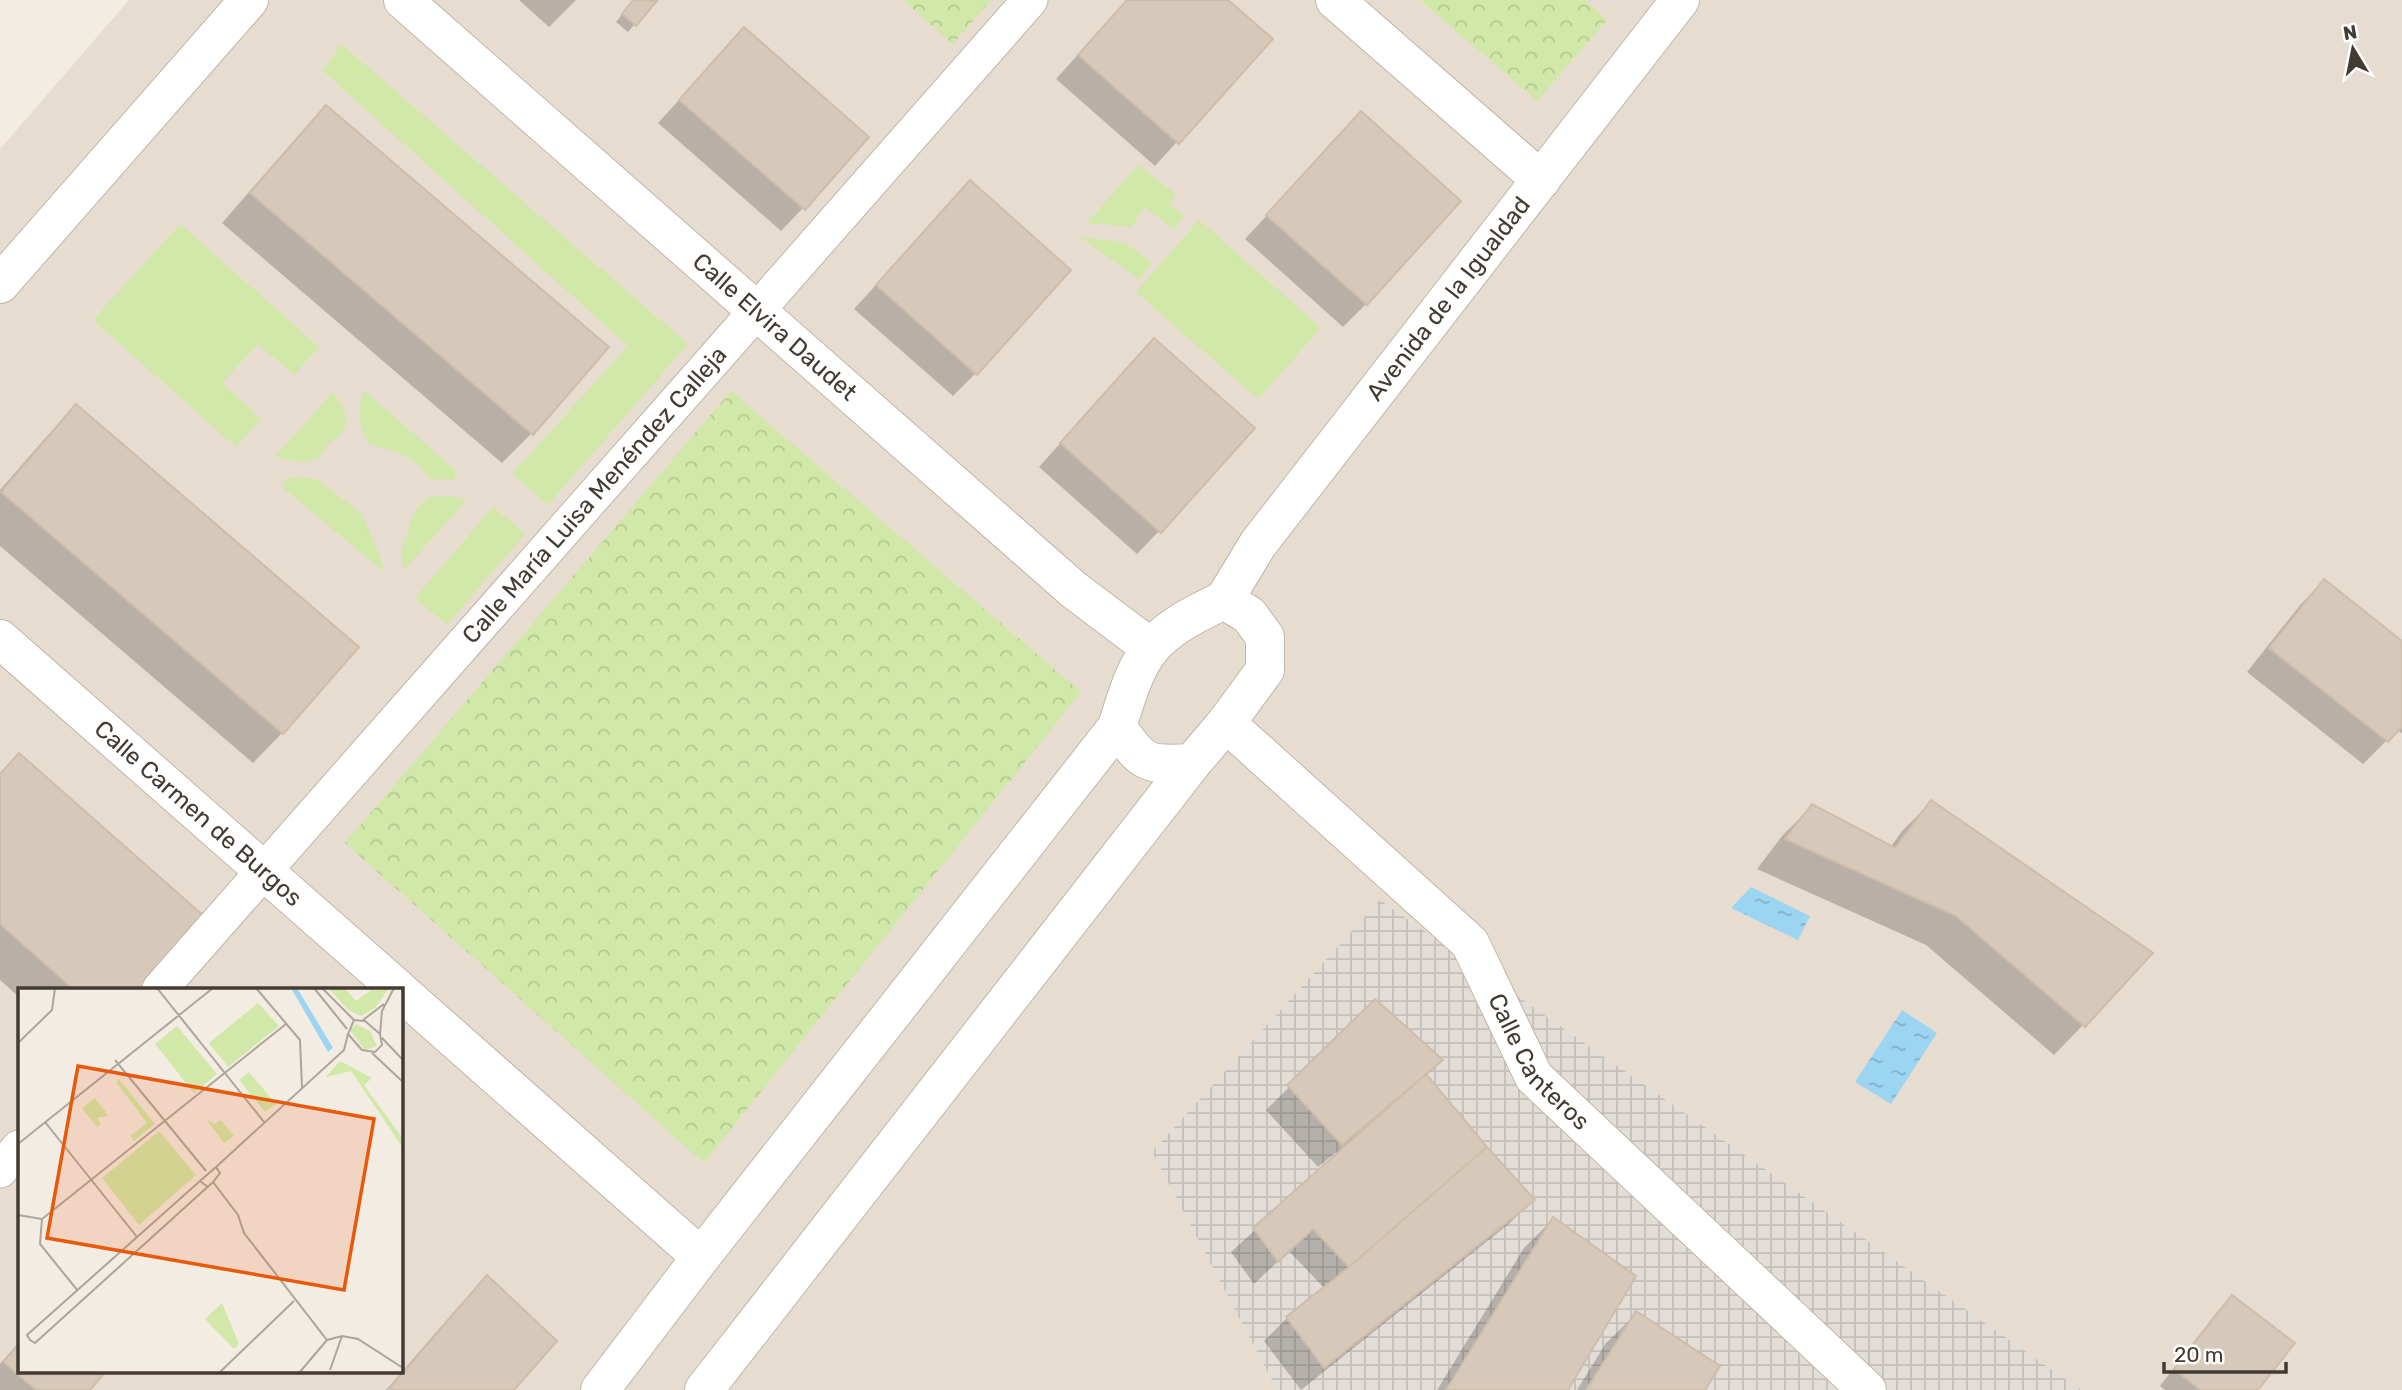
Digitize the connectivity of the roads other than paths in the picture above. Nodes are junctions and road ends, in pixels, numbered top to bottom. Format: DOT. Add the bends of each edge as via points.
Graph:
graph roads {
  1 [pos="249,0"];
  2 [pos="403,0"];
  3 [pos="1030,0"];
  4 [pos="1335,0"];
  5 [pos="1680,0"];
  6 [pos="1541,180"];
  7 [pos="0,284"];
  8 [pos="757,312"];
  9 [pos="1224,600"];
  10 [pos="0,639"];
  11 [pos="1151,648"];
  12 [pos="1226,723"];
  13 [pos="1117,727"];
  14 [pos="1192,763"];
  15 [pos="264,872"];
  16 [pos="161,988"];
  17 [pos="396,988"];
  18 [pos="402,994"];
  19 [pos="18,1150"];
  20 [pos="0,1170"];
  21 [pos="701,1257"];
  22 [pos="600,1390"];
  23 [pos="704,1390"];
  24 [pos="1867,1390"];
  1 -- 7 [label="street"];
  2 -- 8 [label="street, Calle Elvira Daudet"];
  3 -- 8 [label="street, Calle María Luisa Menéndez Calleja"];
  4 -- 6 [label="street"];
  5 -- 6 [label="street, Avenida de la Igualdad"];
  6 -- 9 [label="street, Avenida de la Igualdad" via="1258,544"];
  8 -- 11 [label="street, Calle Elvira Daudet" via="1074,590"];
  8 -- 15 [label="street, Calle María Luisa Menéndez Calleja"];
  9 -- 11 [label="street" via="1181,622"];
  9 -- 12 [label="street" via="1249,615 1265,637 1265,670"];
  10 -- 15 [label="street, Calle Carmen de Burgos"];
  11 -- 13 [label="street" via="1130,687"];
  12 -- 14 [label="street"];
  12 -- 24 [label="street, Calle Canteros" via="1470,943 1534,1077"];
  13 -- 14 [label="street" via="1134,751 1155,765"];
  13 -- 21 [label="street"];
  14 -- 23 [label="street"];
  15 -- 16 [label="street, Calle María Luisa Menéndez Calleja"];
  15 -- 17 [label="street, Calle Carmen de Burgos"];
  18 -- 21 [label="street, Calle Carmen de Burgos"];
  19 -- 20 [label="street"];
  21 -- 22 [label="street"];
}
